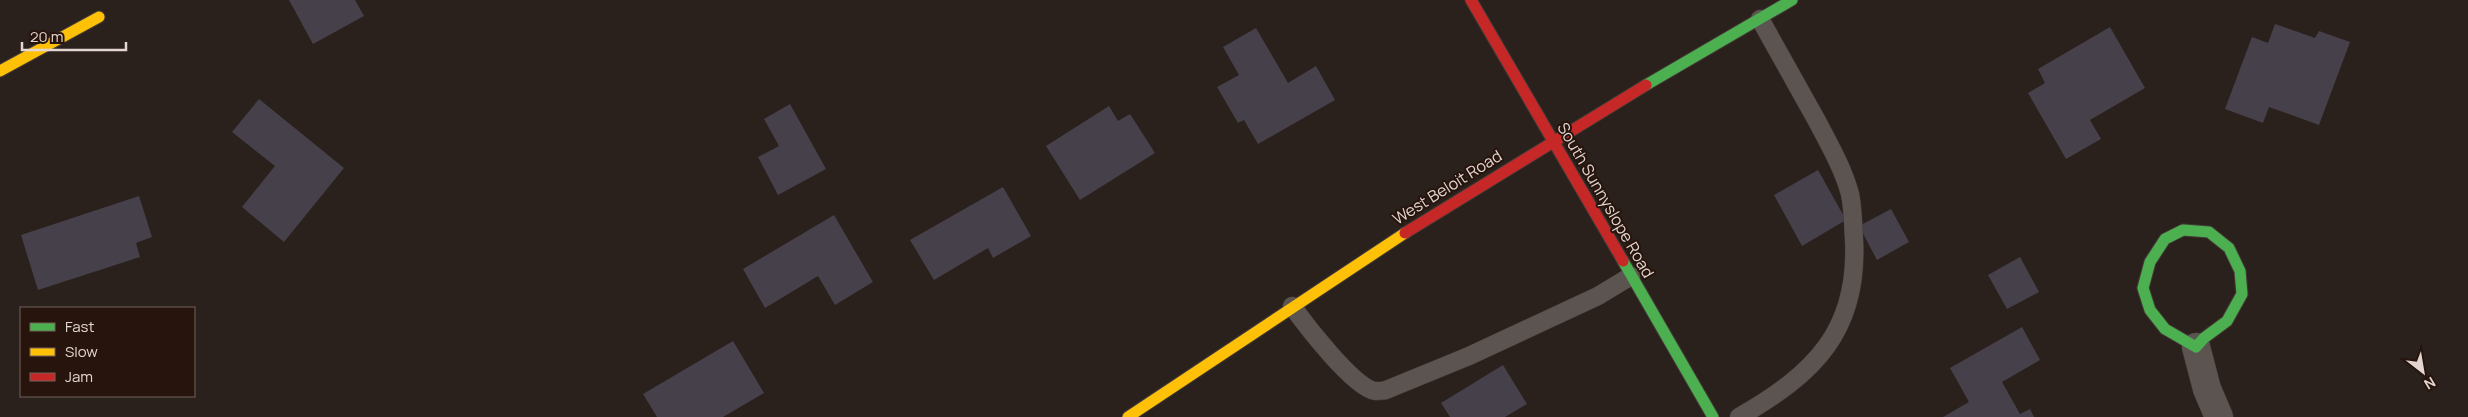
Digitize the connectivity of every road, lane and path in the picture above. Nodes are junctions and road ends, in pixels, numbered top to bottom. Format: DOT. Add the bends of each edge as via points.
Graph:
graph roads {
  1 [pos="1470,0"];
  2 [pos="1792,0"];
  3 [pos="99,17"];
  4 [pos="1760,19"];
  5 [pos="0,71"];
  6 [pos="1552,141"];
  7 [pos="1631,276"];
  8 [pos="1292,306"];
  9 [pos="2196,347"];
  10 [pos="1128,417"];
  11 [pos="1713,417"];
  12 [pos="1739,417"];
  13 [pos="2218,417"];
  1 -- 6 [label="street, South Sunnyslope Road"];
  2 -- 4 [label="street, West Beloit Road"];
  3 -- 5 [label="street"];
  4 -- 6 [label="street, West Beloit Road"];
  4 -- 12 [label="lane" via="1836,157 1850,194 1855,256 1852,288 1836,334 1803,375"];
  6 -- 7 [label="street, South Sunnyslope Road"];
  6 -- 8 [label="street, West Beloit Road"];
  7 -- 8 [label="lane" via="1598,296 1469,356 1386,390 1374,391 1359,382 1315,338"];
  7 -- 11 [label="street, South Sunnyslope Road"];
  8 -- 10 [label="street, West Beloit Road"];
  9 -- 9 [label="street" via="2165,329 2150,310 2144,288 2150,262 2165,239 2183,230 2209,232 2229,248 2240,271 2242,294 2227,321"];
  9 -- 13 [label="street"];
}
